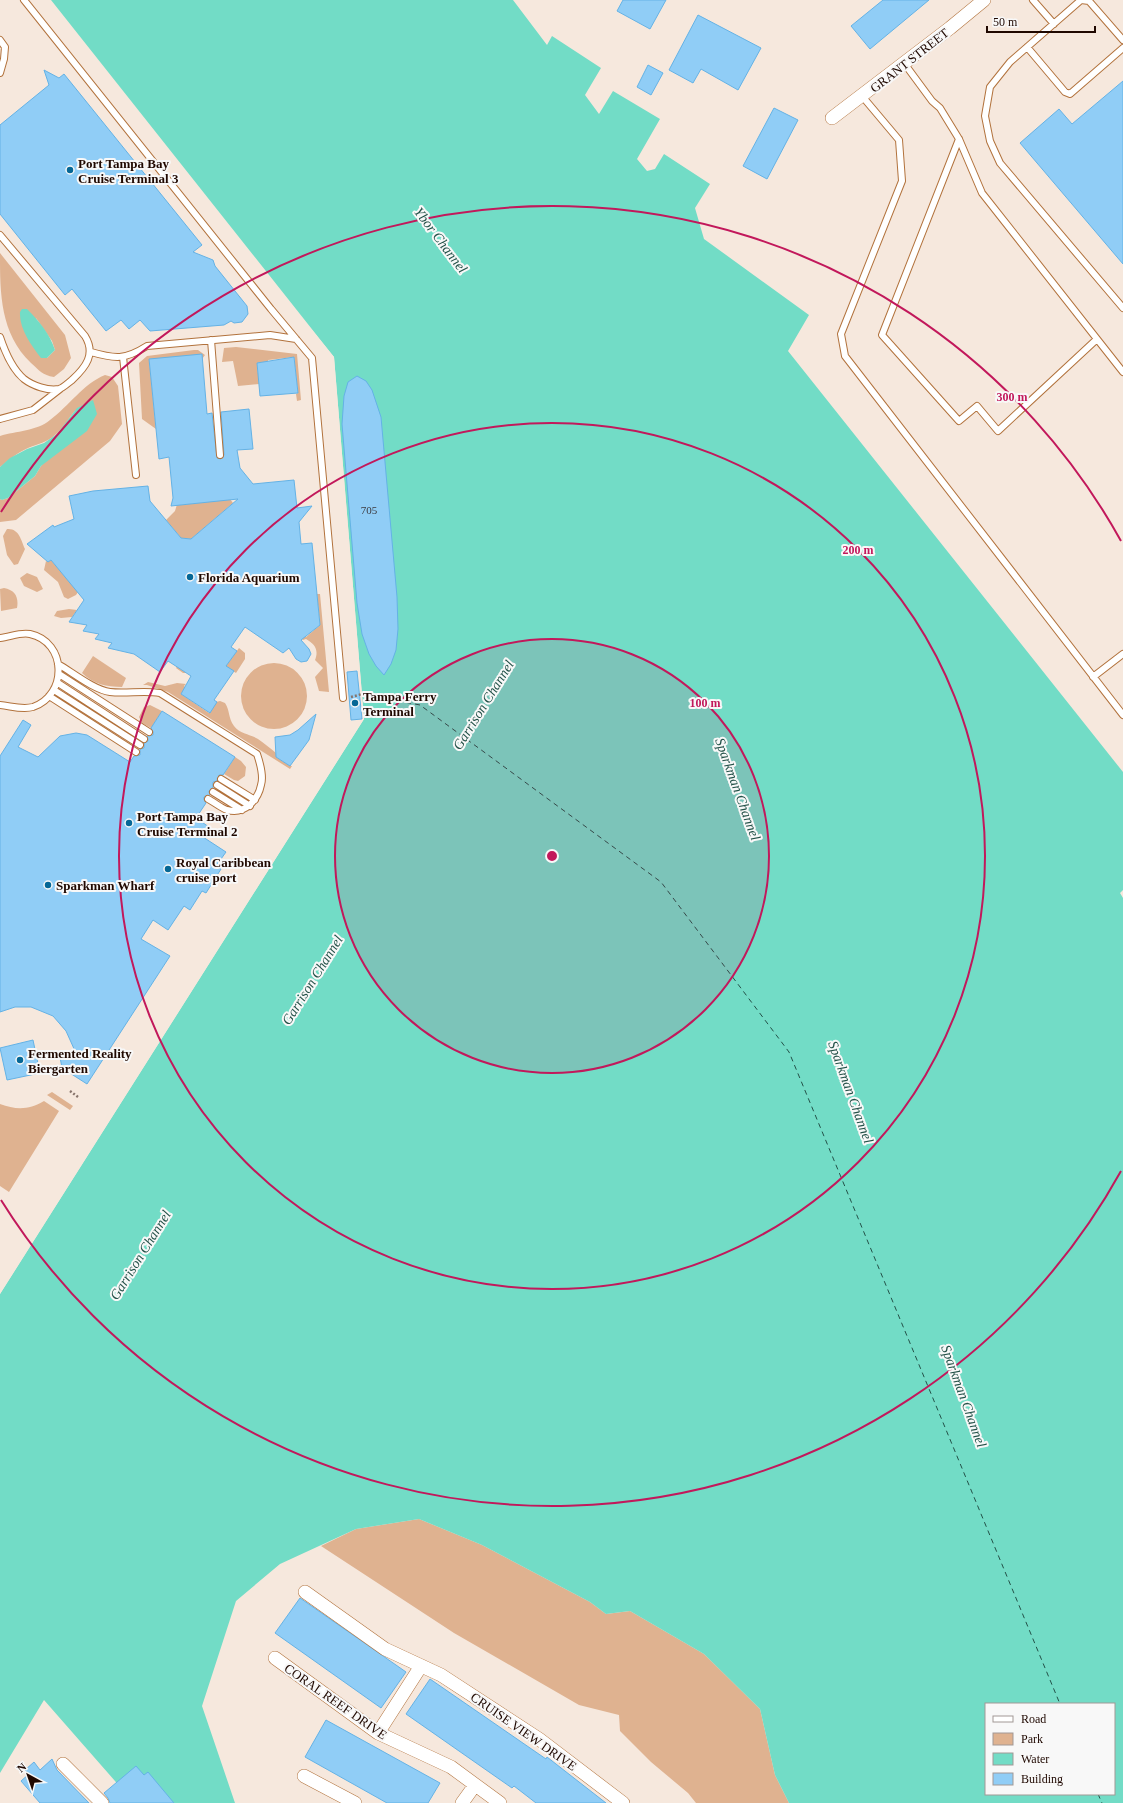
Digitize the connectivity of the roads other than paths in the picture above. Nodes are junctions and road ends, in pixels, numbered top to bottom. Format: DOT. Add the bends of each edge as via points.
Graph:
graph roads {
  1 [pos="24,0"];
  2 [pos="984,0"];
  3 [pos="1033,0"];
  4 [pos="1054,24"];
  5 [pos="0,40"];
  6 [pos="1123,40"];
  7 [pos="1027,47"];
  8 [pos="1123,48"];
  9 [pos="904,64"];
  10 [pos="0,73"];
  11 [pos="862,96"];
  12 [pos="832,118"];
  13 [pos="959,139"];
  14 [pos="0,235"];
  15 [pos="1123,308"];
  16 [pos="0,337"];
  17 [pos="296,339"];
  18 [pos="1097,339"];
  19 [pos="211,340"];
  20 [pos="91,352"];
  21 [pos="124,357"];
  22 [pos="1123,372"];
  23 [pos="60,389"];
  24 [pos="0,419"];
  25 [pos="220,455"];
  26 [pos="136,475"];
  27 [pos="0,638"];
  28 [pos="1123,654"];
  29 [pos="58,664"];
  30 [pos="59,674"];
  31 [pos="1093,676"];
  32 [pos="58,683"];
  33 [pos="54,690"];
  34 [pos="49,696"];
  35 [pos="343,698"];
  36 [pos="0,705"];
  37 [pos="1123,715"];
  38 [pos="149,732"];
  39 [pos="144,739"];
  40 [pos="140,745"];
  41 [pos="136,752"];
  42 [pos="213,792"];
  43 [pos="208,799"];
  44 [pos="255,800"];
  45 [pos="250,806"];
  46 [pos="242,810"];
  47 [pos="305,1592"];
  48 [pos="275,1658"];
  49 [pos="421,1666"];
  50 [pos="378,1733"];
  51 [pos="63,1764"];
  52 [pos="304,1776"];
  53 [pos="475,1785"];
  54 [pos="102,1803"];
  55 [pos="355,1803"];
  56 [pos="462,1803"];
  57 [pos="500,1803"];
  58 [pos="623,1803"];
  1 -- 17 [label="lane"];
  2 -- 9 [label="street, GRANT STREET"];
  3 -- 4 [label="lane"];
  4 -- 6 [label="lane" via="1082,0 1089,2"];
  4 -- 7 [label="lane"];
  5 -- 10 [label="lane" via="5,47"];
  7 -- 8 [label="lane" via="1070,94"];
  7 -- 15 [label="lane" via="1010,62 990,87 985,116 990,141 1000,163"];
  9 -- 11 [label="street, GRANT STREET"];
  9 -- 13 [label="lane" via="940,108"];
  11 -- 12 [label="street, GRANT STREET"];
  11 -- 31 [label="lane" via="899,140 902,181 841,334 845,356"];
  13 -- 18 [label="lane" via="982,193"];
  13 -- 18 [label="lane" via="882,335 959,421 977,406 998,431"];
  14 -- 20 [label="lane" via="85,336"];
  16 -- 23 [label="lane" via="10,360 24,379 35,386"];
  17 -- 19 [label="lane" via="270,335"];
  17 -- 35 [label="lane" via="312,358"];
  18 -- 22 [label="lane"];
  19 -- 21 [label="lane" via="147,346"];
  19 -- 25 [label="lane"];
  20 -- 21 [label="lane" via="114,358"];
  20 -- 23 [label="lane" via="89,361 81,371"];
  21 -- 26 [label="lane"];
  23 -- 24 [label="lane" via="32,410"];
  27 -- 29 [label="lane" via="30,634 42,639 51,647"];
  28 -- 31 [label="lane"];
  29 -- 30 [label="lane"];
  29 -- 44 [label="lane" via="98,688 110,692 146,690 160,693 253,751 260,762 262,784"];
  30 -- 32 [label="lane"];
  30 -- 38 [label="lane"];
  31 -- 37 [label="lane"];
  32 -- 33 [label="lane"];
  32 -- 39 [label="lane"];
  33 -- 34 [label="lane"];
  33 -- 40 [label="lane"];
  34 -- 36 [label="lane" via="44,702 32,707"];
  34 -- 41 [label="lane"];
  42 -- 46 [label="lane"];
  43 -- 46 [label="lane" via="228,810"];
  44 -- 45 [label="lane"];
  44 -- 45 [label="lane" via="219,782"];
  45 -- 46 [label="lane"];
  47 -- 49 [label="street, CRUISE VIEW DRIVE" via="385,1648"];
  48 -- 50 [label="street, CORAL REEF DRIVE"];
  49 -- 50 [label="street"];
  49 -- 58 [label="street, CRUISE VIEW DRIVE" via="441,1675 539,1739"];
  50 -- 53 [label="street, CORAL REEF DRIVE" via="451,1768"];
  51 -- 54 [label="street"];
  52 -- 55 [label="street"];
  53 -- 56 [label="street"];
  53 -- 57 [label="street, CORAL REEF DRIVE"];
}
